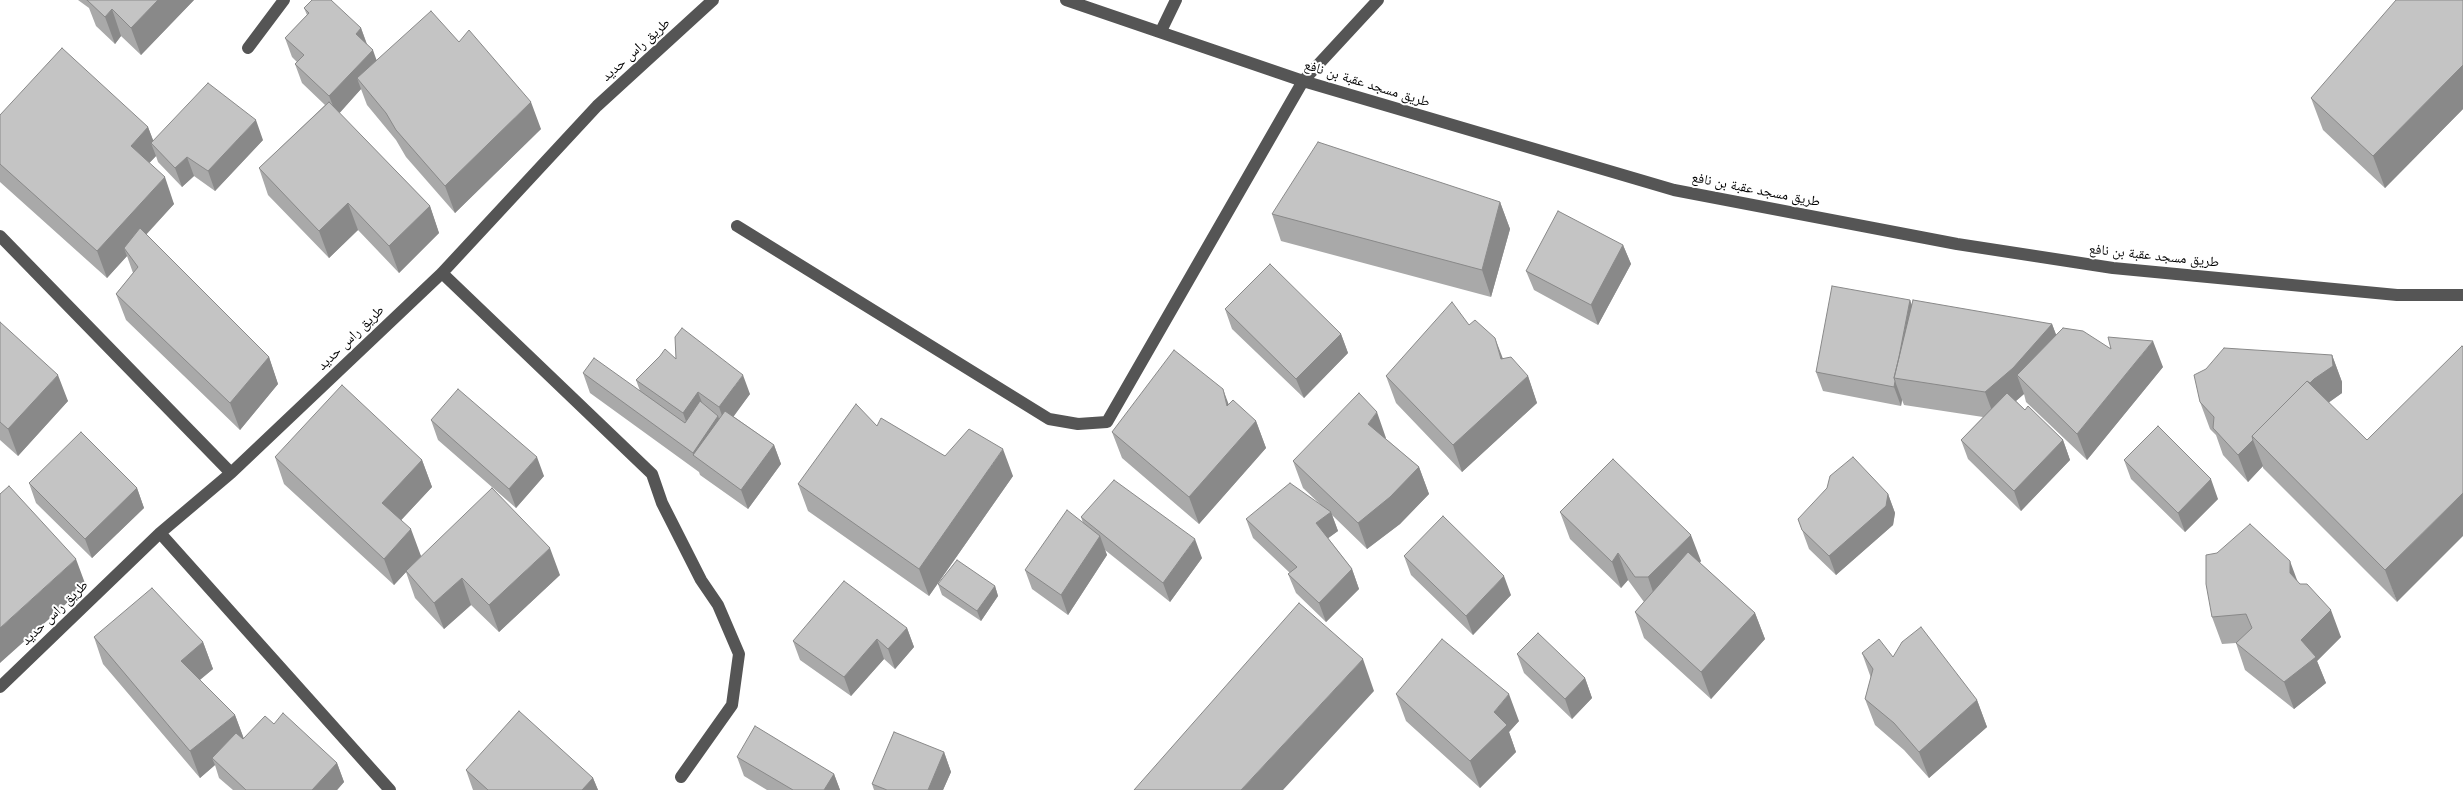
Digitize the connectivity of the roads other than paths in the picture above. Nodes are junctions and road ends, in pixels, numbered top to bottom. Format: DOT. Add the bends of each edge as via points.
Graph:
graph roads {
  1 [pos="284,0"];
  2 [pos="713,0"];
  3 [pos="1066,0"];
  4 [pos="1176,0"];
  5 [pos="1378,0"];
  6 [pos="1161,31"];
  7 [pos="248,48"];
  8 [pos="1303,81"];
  9 [pos="737,226"];
  10 [pos="0,236"];
  11 [pos="442,273"];
  12 [pos="2463,295"];
  13 [pos="231,473"];
  14 [pos="160,533"];
  15 [pos="0,687"];
  16 [pos="681,777"];
  17 [pos="390,790"];
  1 -- 7 [label="street"];
  2 -- 11 [label="street, طريق راس حديد" via="597,106"];
  3 -- 6 [label="street, طريق مسجد عقبة بن نافع"];
  4 -- 6 [label="street"];
  5 -- 8 [label="street"];
  6 -- 8 [label="street, طريق مسجد عقبة بن نافع"];
  8 -- 9 [label="street" via="1107,422 1078,424 1049,419"];
  8 -- 12 [label="street, طريق مسجد عقبة بن نافع" via="1674,190 1958,244 2114,268 2397,295"];
  10 -- 13 [label="street"];
  11 -- 13 [label="street, طريق راس حديد"];
  11 -- 16 [label="street" via="652,474 662,503 696,571 718,605 739,654 732,705"];
  13 -- 14 [label="street, طريق راس حديد"];
  14 -- 15 [label="street, طريق راس حديد"];
  14 -- 17 [label="street"];
}
